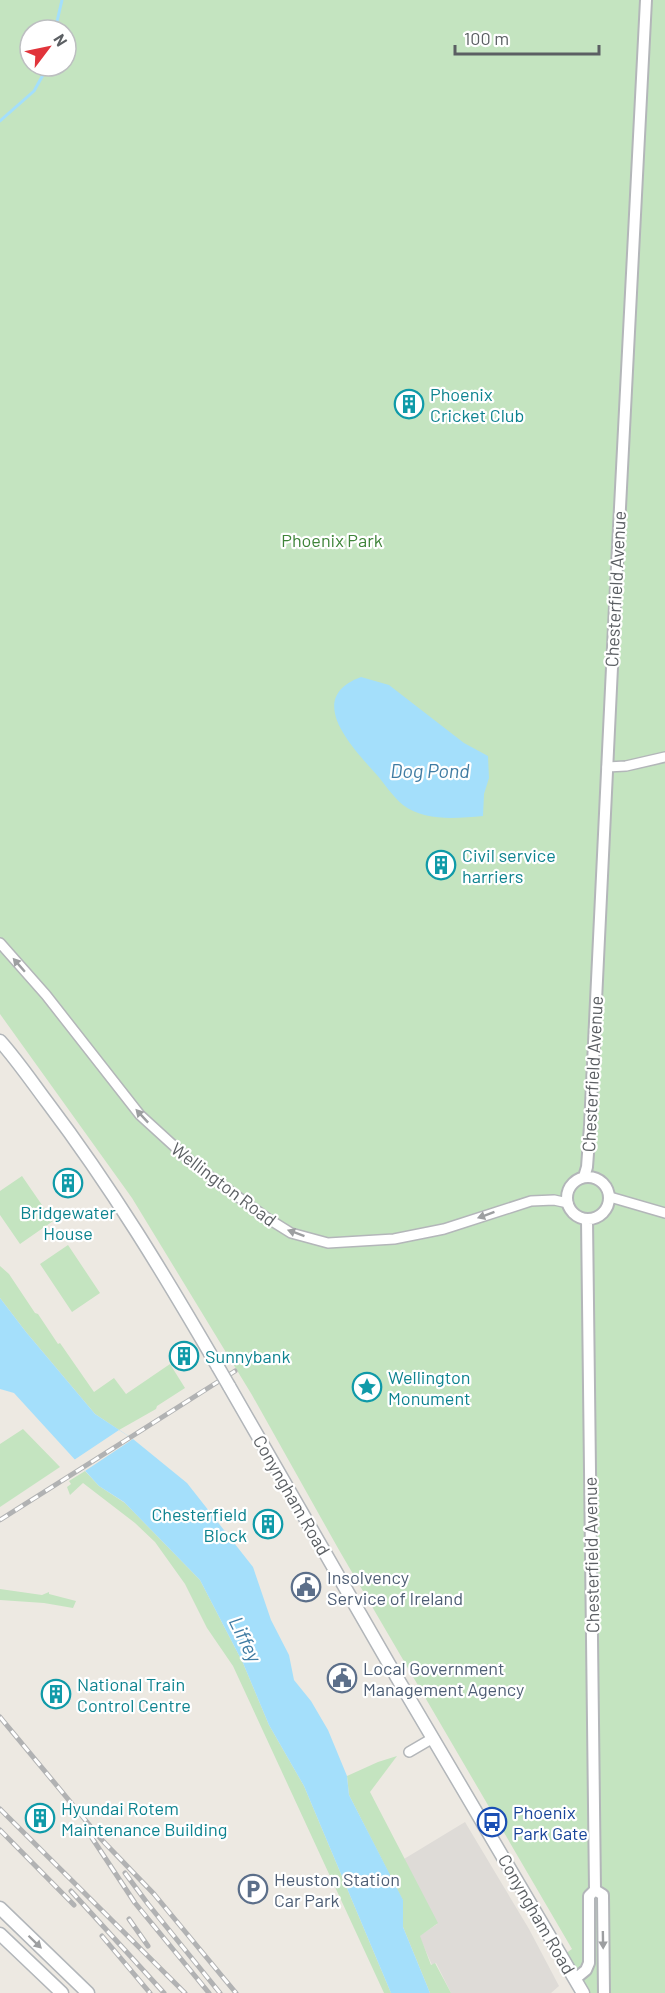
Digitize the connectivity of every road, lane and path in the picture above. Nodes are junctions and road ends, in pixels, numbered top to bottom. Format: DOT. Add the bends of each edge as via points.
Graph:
graph roads {
  1 [pos="646,0"];
  2 [pos="665,757"];
  3 [pos="607,767"];
  4 [pos="0,943"];
  5 [pos="0,1041"];
  6 [pos="584,1177"];
  7 [pos="610,1197"];
  8 [pos="568,1203"];
  9 [pos="665,1213"];
  10 [pos="586,1219"];
  11 [pos="433,1738"];
  12 [pos="408,1752"];
  13 [pos="595,1890"];
  14 [pos="0,1908"];
  15 [pos="0,1934"];
  16 [pos="575,1979"];
  17 [pos="62,1993"];
  18 [pos="88,1993"];
  19 [pos="583,1993"];
  20 [pos="604,1993"];
  1 -- 3 [label="street, Chesterfield Avenue"];
  2 -- 3 [label="street"];
  3 -- 6 [label="street, Chesterfield Avenue" via="590,1126"];
  8 -- 4 [label="street, Wellington Road, one-way" via="531,1201 444,1229 394,1239 328,1243 291,1233 197,1167 140,1115"];
  5 -- 11 [label="main road, Conyngham Road, bridge" via="116,1197"];
  6 -- 7 [label="street" via="602,1181"];
  6 -- 8 [label="street" via="572,1184"];
  7 -- 9 [label="street"];
  7 -- 10 [label="street" via="600,1215"];
  8 -- 10 [label="street" via="575,1214"];
  10 -- 13 [label="street, Chesterfield Avenue"];
  11 -- 12 [label="street"];
  11 -- 16 [label="main road, Conyngham Road"];
  13 -- 16 [label="street, Chesterfield Avenue" via="589,1896 589,1963"];
  13 -- 20 [label="street, Chesterfield Avenue, one-way" via="603,1896"];
  14 -- 18 [label="main road, one-way"];
  15 -- 17 [label="main road"];
  16 -- 19 [label="main road, Conyngham Road"];
}
